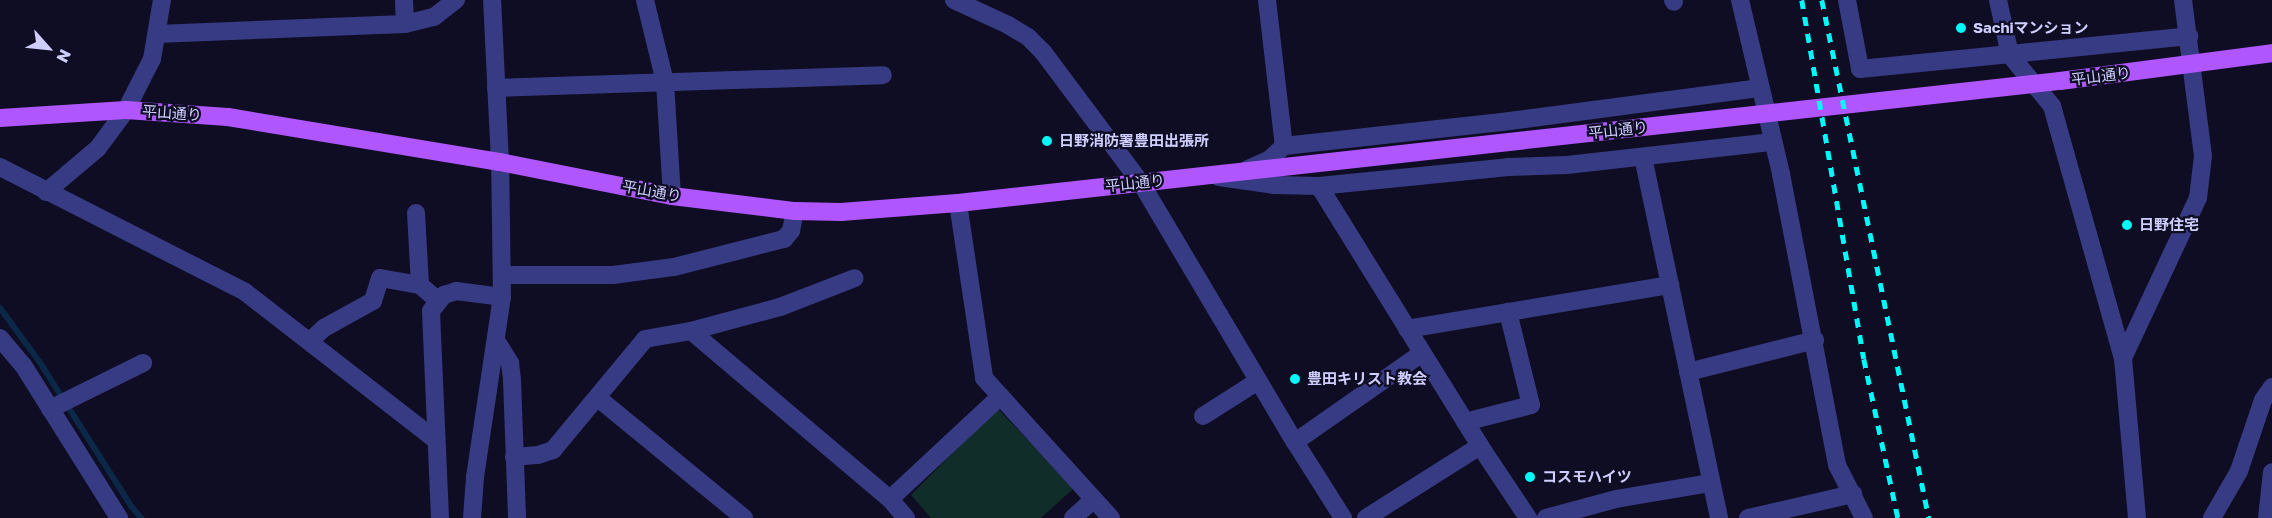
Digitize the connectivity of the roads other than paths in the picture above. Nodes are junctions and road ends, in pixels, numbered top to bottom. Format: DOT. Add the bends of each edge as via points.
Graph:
graph roads {
  1 [pos="162,0"];
  2 [pos="404,0"];
  3 [pos="456,0"];
  4 [pos="492,0"];
  5 [pos="954,0"];
  6 [pos="1267,0"];
  7 [pos="1740,0"];
  8 [pos="1846,0"];
  9 [pos="1998,0"];
  10 [pos="2183,0"];
  11 [pos="650,1"];
  12 [pos="978,5"];
  13 [pos="405,24"];
  14 [pos="157,34"];
  15 [pos="2189,36"];
  16 [pos="2272,53"];
  17 [pos="2010,55"];
  18 [pos="2193,63"];
  19 [pos="883,75"];
  20 [pos="665,82"];
  21 [pos="496,88"];
  22 [pos="1759,88"];
  23 [pos="126,110"];
  24 [pos="0,118"];
  25 [pos="1502,122"];
  26 [pos="1773,142"];
  27 [pos="1284,146"];
  28 [pos="1643,157"];
  29 [pos="500,162"];
  30 [pos="0,167"];
  31 [pos="1508,167"];
  32 [pos="1244,171"];
  33 [pos="1206,175"];
  34 [pos="1141,183"];
  35 [pos="1319,186"];
  36 [pos="46,192"];
  37 [pos="672,196"];
  38 [pos="958,203"];
  39 [pos="795,211"];
  40 [pos="416,213"];
  41 [pos="503,275"];
  42 [pos="855,278"];
  43 [pos="420,285"];
  44 [pos="1670,285"];
  45 [pos="502,297"];
  46 [pos="437,300"];
  47 [pos="1508,312"];
  48 [pos="1407,329"];
  49 [pos="691,331"];
  50 [pos="0,338"];
  51 [pos="310,340"];
  52 [pos="1815,340"];
  53 [pos="497,342"];
  54 [pos="1422,353"];
  55 [pos="2123,358"];
  56 [pos="143,363"];
  57 [pos="1688,372"];
  58 [pos="1258,381"];
  59 [pos="2272,387"];
  60 [pos="1001,396"];
  61 [pos="598,398"];
  62 [pos="53,407"];
  63 [pos="1203,416"];
  64 [pos="1465,422"];
  65 [pos="436,440"];
  66 [pos="1294,442"];
  67 [pos="1480,446"];
  68 [pos="514,457"];
  69 [pos="2272,472"];
  70 [pos="1711,483"];
  71 [pos="1853,494"];
  72 [pos="890,499"];
  73 [pos="1094,499"];
  74 [pos="519,516"];
  75 [pos="119,518"];
  76 [pos="440,518"];
  77 [pos="472,518"];
  78 [pos="744,518"];
  79 [pos="906,518"];
  80 [pos="1073,518"];
  81 [pos="1111,518"];
  82 [pos="1343,518"];
  83 [pos="1366,518"];
  84 [pos="1528,518"];
  85 [pos="1546,518"];
  86 [pos="1719,518"];
  87 [pos="1748,518"];
  88 [pos="1864,518"];
  89 [pos="2138,518"];
  90 [pos="2212,518"];
  91 [pos="2267,518"];
  1 -- 14 [label="street"];
  2 -- 13 [label="street"];
  3 -- 13 [label="street" via="434,17"];
  4 -- 21 [label="street"];
  5 -- 12 [label="street"];
  6 -- 27 [label="street"];
  7 -- 22 [label="street"];
  8 -- 17 [label="street" via="1860,69"];
  9 -- 17 [label="street"];
  10 -- 15 [label="street"];
  11 -- 20 [label="street"];
  12 -- 34 [label="street" via="1028,37 1043,52"];
  13 -- 14 [label="street"];
  14 -- 23 [label="street" via="152,59"];
  15 -- 17 [label="street"];
  15 -- 18 [label="street"];
  16 -- 18 [label="main road, 平山通り"];
  17 -- 55 [label="street" via="2052,106"];
  18 -- 32 [label="main road, 平山通り"];
  18 -- 55 [label="street" via="2203,156 2198,198"];
  19 -- 20 [label="street"];
  20 -- 21 [label="street"];
  20 -- 37 [label="street"];
  21 -- 29 [label="street"];
  22 -- 25 [label="street"];
  22 -- 26 [label="street"];
  23 -- 24 [label="main road, 平山通り"];
  23 -- 29 [label="main road, 平山通り" via="228,117"];
  23 -- 36 [label="street" via="98,148"];
  25 -- 27 [label="street"];
  25 -- 31 [label="street"];
  26 -- 28 [label="street"];
  26 -- 52 [label="street"];
  27 -- 32 [label="street" via="1270,159"];
  28 -- 31 [label="street"];
  28 -- 44 [label="street"];
  29 -- 37 [label="main road, 平山通り"];
  29 -- 41 [label="street"];
  30 -- 36 [label="street"];
  31 -- 35 [label="street"];
  32 -- 33 [label="main road, 平山通り"];
  33 -- 34 [label="main road, 平山通り"];
  33 -- 35 [label="street" via="1274,185"];
  34 -- 38 [label="main road, 平山通り"];
  34 -- 58 [label="street"];
  35 -- 48 [label="street"];
  36 -- 51 [label="street" via="221,278"];
  37 -- 39 [label="main road, 平山通り"];
  38 -- 39 [label="main road, 平山通り" via="841,212"];
  38 -- 60 [label="street" via="984,378"];
  39 -- 41 [label="street" via="791,231 784,239 674,267 613,275"];
  40 -- 43 [label="street"];
  41 -- 45 [label="street"];
  42 -- 49 [label="street" via="780,307"];
  43 -- 46 [label="street"];
  43 -- 51 [label="street" via="380,278 373,301"];
  44 -- 47 [label="street"];
  44 -- 57 [label="street"];
  45 -- 46 [label="street" via="456,291"];
  45 -- 53 [label="street"];
  46 -- 65 [label="street" via="431,310"];
  47 -- 48 [label="street"];
  47 -- 64 [label="street" via="1532,405"];
  48 -- 54 [label="street"];
  49 -- 61 [label="street" via="645,339"];
  49 -- 72 [label="street"];
  50 -- 62 [label="street"];
  51 -- 65 [label="street"];
  52 -- 57 [label="street"];
  52 -- 71 [label="street" via="1837,465"];
  53 -- 68 [label="street" via="510,363"];
  53 -- 77 [label="street"];
  54 -- 64 [label="street"];
  54 -- 66 [label="street"];
  55 -- 89 [label="street"];
  56 -- 62 [label="street"];
  57 -- 70 [label="street"];
  58 -- 63 [label="street"];
  58 -- 66 [label="street"];
  59 -- 90 [label="street" via="2263,400 2239,471"];
  60 -- 72 [label="street"];
  60 -- 73 [label="street"];
  61 -- 68 [label="street" via="553,450"];
  61 -- 78 [label="street"];
  62 -- 75 [label="street"];
  64 -- 67 [label="street"];
  65 -- 76 [label="street"];
  66 -- 82 [label="street"];
  67 -- 83 [label="street"];
  67 -- 84 [label="street"];
  68 -- 74 [label="street"];
  69 -- 91 [label="street"];
  70 -- 85 [label="street" via="1616,499"];
  70 -- 86 [label="street"];
  71 -- 87 [label="street"];
  71 -- 88 [label="street"];
  72 -- 79 [label="street"];
  73 -- 80 [label="street"];
  73 -- 81 [label="street"];
}
